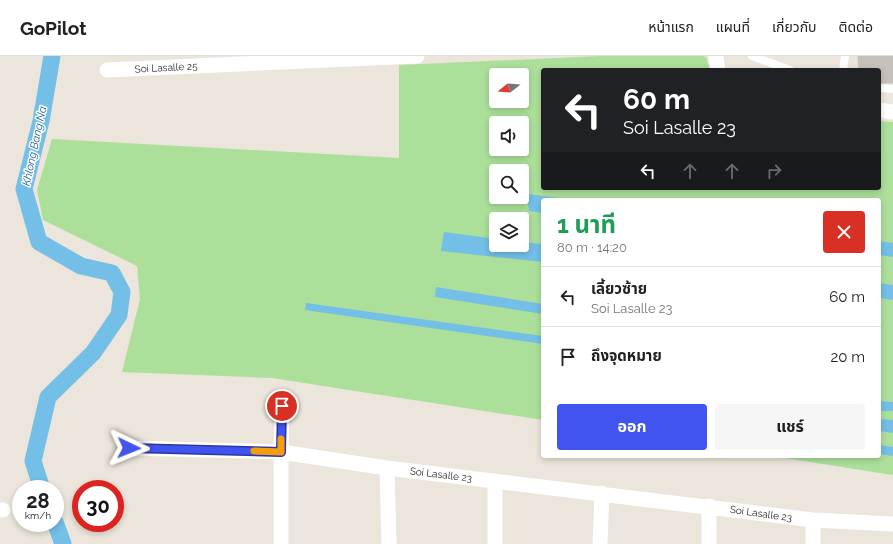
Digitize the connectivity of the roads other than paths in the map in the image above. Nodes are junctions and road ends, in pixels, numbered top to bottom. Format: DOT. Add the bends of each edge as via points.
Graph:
graph roads {
  1 [pos="417,56"];
  2 [pos="716,56"];
  3 [pos="752,56"];
  4 [pos="845,56"];
  5 [pos="718,68"];
  6 [pos="785,68"];
  7 [pos="843,68"];
  8 [pos="108,70"];
  9 [pos="881,88"];
  10 [pos="893,89"];
  11 [pos="881,110"];
  12 [pos="893,112"];
  13 [pos="282,406"];
  14 [pos="129,448"];
  15 [pos="281,452"];
  16 [pos="388,468"];
  17 [pos="496,481"];
  18 [pos="602,493"];
  19 [pos="709,506"];
  20 [pos="813,520"];
  21 [pos="893,524"];
  22 [pos="281,544"];
  23 [pos="389,544"];
  24 [pos="495,544"];
  25 [pos="600,544"];
  26 [pos="709,544"];
  27 [pos="813,544"];
  1 -- 8 [label="street, Soi Lasalle 25"];
  2 -- 5 [label="street"];
  3 -- 6 [label="lane"];
  4 -- 7 [label="lane"];
  9 -- 10 [label="lane"];
  11 -- 12 [label="street"];
  13 -- 15 [label="street"];
  14 -- 15 [label="street, Soi Lasalle 23"];
  15 -- 16 [label="street, Soi Lasalle 23"];
  15 -- 22 [label="street"];
  16 -- 17 [label="street, Soi Lasalle 23"];
  16 -- 23 [label="street"];
  17 -- 18 [label="street, Soi Lasalle 23"];
  17 -- 24 [label="street"];
  18 -- 19 [label="street, Soi Lasalle 23"];
  18 -- 25 [label="street"];
  19 -- 20 [label="street, Soi Lasalle 23"];
  19 -- 26 [label="street"];
  20 -- 21 [label="street, Soi Lasalle 23"];
  20 -- 27 [label="street"];
}
